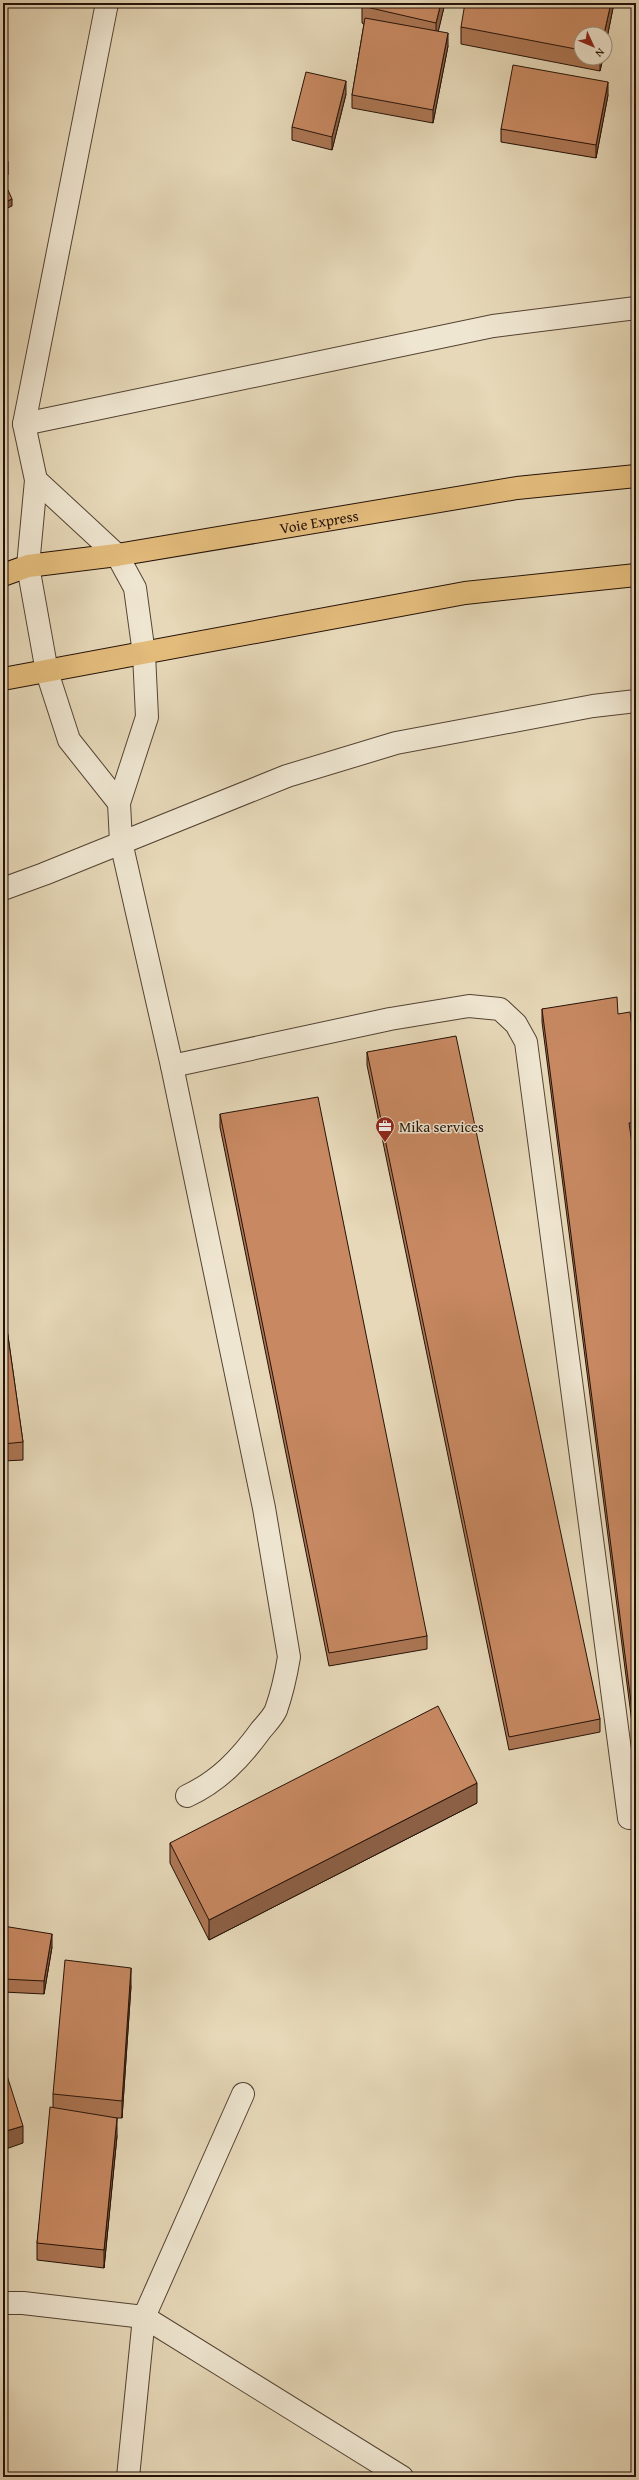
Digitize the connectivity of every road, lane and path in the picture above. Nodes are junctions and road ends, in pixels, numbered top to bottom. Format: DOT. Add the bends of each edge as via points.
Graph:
graph roads {
  1 [pos="107,3"];
  2 [pos="636,308"];
  3 [pos="24,424"];
  4 [pos="636,476"];
  5 [pos="36,480"];
  6 [pos="117,555"];
  7 [pos="28,566"];
  8 [pos="3,574"];
  9 [pos="636,575"];
  10 [pos="144,654"];
  11 [pos="47,672"];
  12 [pos="3,680"];
  13 [pos="636,701"];
  14 [pos="119,803"];
  15 [pos="120,842"];
  16 [pos="3,889"];
  17 [pos="172,1066"];
  18 [pos="187,1796"];
  19 [pos="629,1818"];
  20 [pos="243,2094"];
  21 [pos="3,2303"];
  22 [pos="144,2317"];
  23 [pos="128,2477"];
  24 [pos="402,2477"];
  1 -- 3 [label="street"];
  2 -- 3 [label="street" via="492,326"];
  3 -- 5 [label="street"];
  4 -- 6 [label="highway, Voie Express" via="517,488"];
  5 -- 6 [label="street"];
  5 -- 7 [label="street"];
  6 -- 7 [label="highway, Voie Express"];
  6 -- 10 [label="street" via="134,588"];
  7 -- 8 [label="highway, Voie Express"];
  7 -- 11 [label="street"];
  9 -- 10 [label="highway" via="465,593"];
  10 -- 11 [label="highway"];
  10 -- 14 [label="street" via="147,717"];
  11 -- 12 [label="highway"];
  11 -- 14 [label="street" via="69,740"];
  13 -- 15 [label="street" via="593,706 396,743 287,776"];
  14 -- 15 [label="street"];
  15 -- 16 [label="street"];
  15 -- 17 [label="street"];
  17 -- 18 [label="street" via="264,1508 289,1657 285,1681 275,1712 220,1777"];
  17 -- 19 [label="street" via="390,1019 469,1006 500,1009 516,1024 526,1042"];
  20 -- 22 [label="street"];
  21 -- 22 [label="street"];
  22 -- 23 [label="street"];
  22 -- 24 [label="street"];
}
